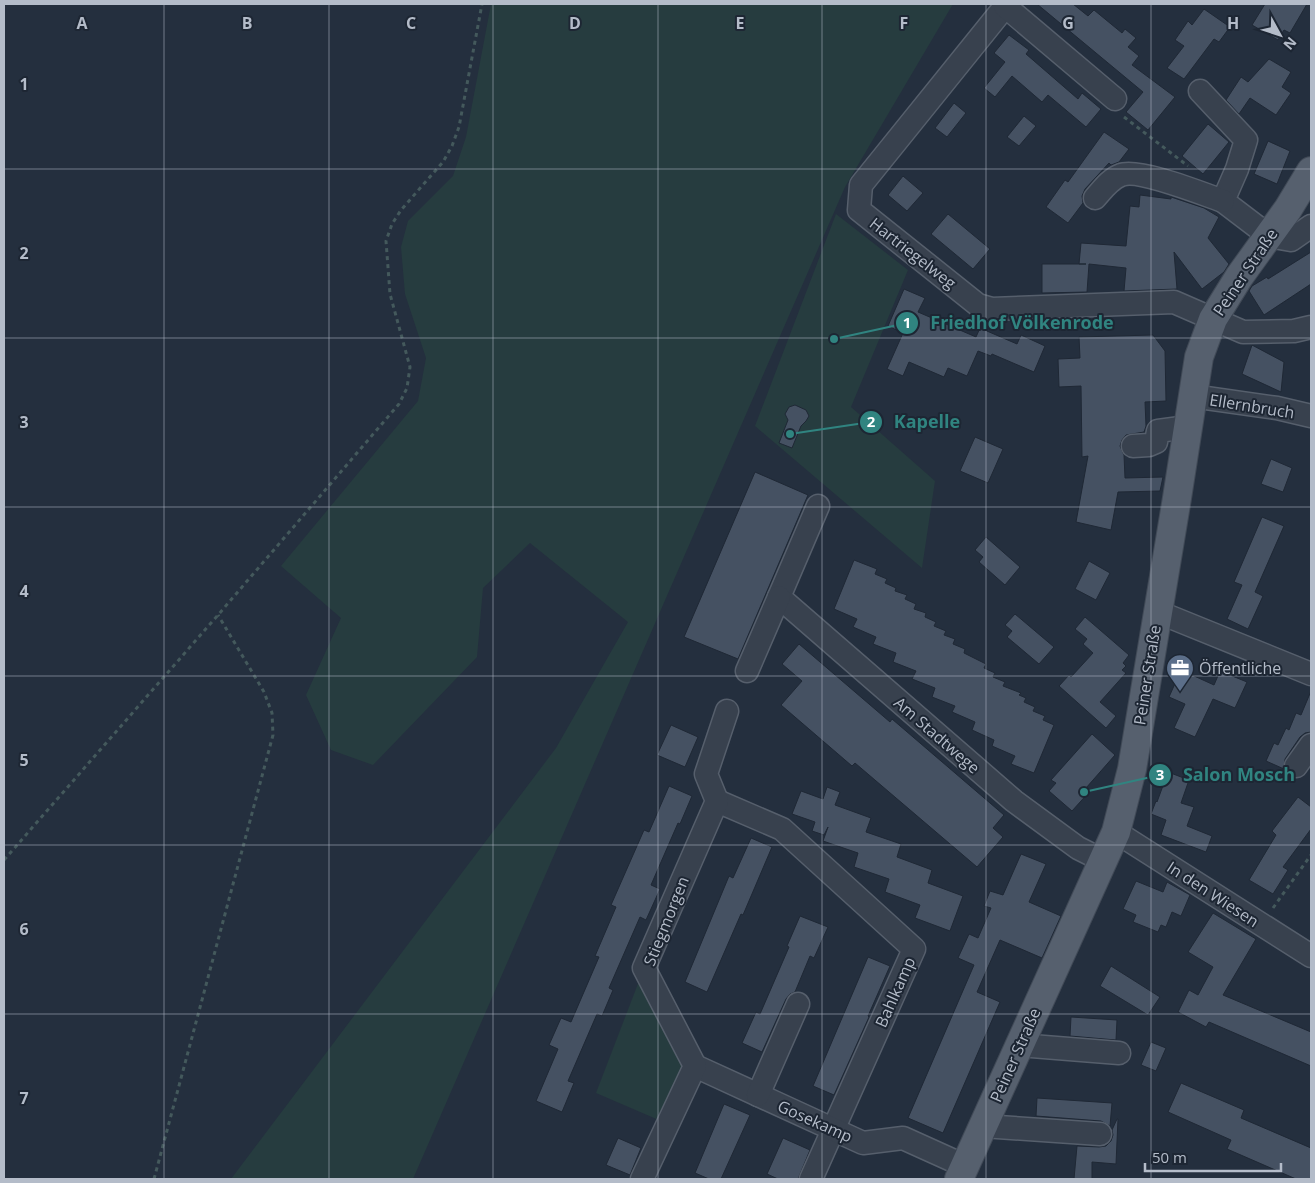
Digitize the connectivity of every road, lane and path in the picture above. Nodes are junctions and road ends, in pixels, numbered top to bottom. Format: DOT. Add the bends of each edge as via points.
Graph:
graph roads {
  1 [pos="482,4"];
  2 [pos="1006,5"];
  3 [pos="1200,91"];
  4 [pos="1115,99"];
  5 [pos="1193,169"];
  6 [pos="1311,171"];
  7 [pos="1095,198"];
  8 [pos="1223,201"];
  9 [pos="1311,226"];
  10 [pos="1268,236"];
  11 [pos="1213,319"];
  12 [pos="1311,327"];
  13 [pos="1192,396"];
  14 [pos="1311,416"];
  15 [pos="1188,427"];
  16 [pos="1133,446"];
  17 [pos="818,506"];
  18 [pos="778,597"];
  19 [pos="1158,612"];
  20 [pos="218,615"];
  21 [pos="747,671"];
  22 [pos="1311,674"];
  23 [pos="727,711"];
  24 [pos="1311,745"];
  25 [pos="1296,766"];
  26 [pos="717,801"];
  27 [pos="1116,832"];
  28 [pos="1311,855"];
  29 [pos="4,860"];
  30 [pos="1104,861"];
  31 [pos="1262,925"];
  32 [pos="1311,956"];
  33 [pos="798,1004"];
  34 [pos="1019,1045"];
  35 [pos="1119,1053"];
  36 [pos="695,1066"];
  37 [pos="758,1095"];
  38 [pos="983,1126"];
  39 [pos="834,1129"];
  40 [pos="1100,1134"];
  41 [pos="962,1173"];
  42 [pos="154,1179"];
  43 [pos="642,1179"];
  44 [pos="811,1179"];
  1 -- 20 [label="path" via="459,127 452,146 443,162 396,217 386,240 390,294 410,367 407,388 399,404"];
  2 -- 4 [label="street, Hartriegelweg"];
  2 -- 11 [label="street, Hartriegelweg" via="862,185 859,210 978,305 992,310 1174,302"];
  3 -- 8 [label="street" via="1246,140"];
  4 -- 5 [label="path" via="1110,107"];
  6 -- 10 [label="main road, Peiner Straße"];
  7 -- 8 [label="street" via="1110,181 1122,174 1138,174"];
  8 -- 10 [label="street"];
  9 -- 10 [label="street" via="1291,240"];
  10 -- 11 [label="main road, Peiner Straße"];
  11 -- 12 [label="street" via="1243,332 1294,331"];
  11 -- 13 [label="main road, Peiner Straße" via="1199,357"];
  13 -- 14 [label="street, Ellernbruch"];
  13 -- 15 [label="main road, Peiner Straße"];
  15 -- 16 [label="street" via="1158,431 1156,442"];
  15 -- 19 [label="main road, Peiner Straße"];
  17 -- 18 [label="street"];
  18 -- 21 [label="street"];
  18 -- 30 [label="street, Am Stadtwege" via="1014,801 1078,848"];
  19 -- 22 [label="street"];
  19 -- 27 [label="main road, Peiner Straße" via="1132,770"];
  20 -- 29 [label="path"];
  20 -- 42 [label="path" via="264,692 272,713 273,735"];
  23 -- 26 [label="street" via="706,774"];
  24 -- 25 [label="street"];
  26 -- 36 [label="street, Stiegmorgen" via="644,968"];
  26 -- 39 [label="street, Bahlkamp" via="782,829 914,949"];
  27 -- 30 [label="main road, Peiner Straße"];
  27 -- 31 [label="street, In den Wiesen"];
  28 -- 31 [label="path"];
  30 -- 34 [label="main road, Peiner Straße"];
  31 -- 32 [label="street, In den Wiesen"];
  33 -- 37 [label="street"];
  34 -- 35 [label="street"];
  34 -- 38 [label="main road, Peiner Straße"];
  36 -- 37 [label="street, Gosekamp"];
  36 -- 43 [label="street"];
  37 -- 39 [label="street, Gosekamp"];
  38 -- 40 [label="street"];
  38 -- 41 [label="main road, Peiner Straße"];
  39 -- 41 [label="street, Gosekamp" via="863,1143 902,1138"];
  39 -- 44 [label="street, Bahlkamp"];
}
